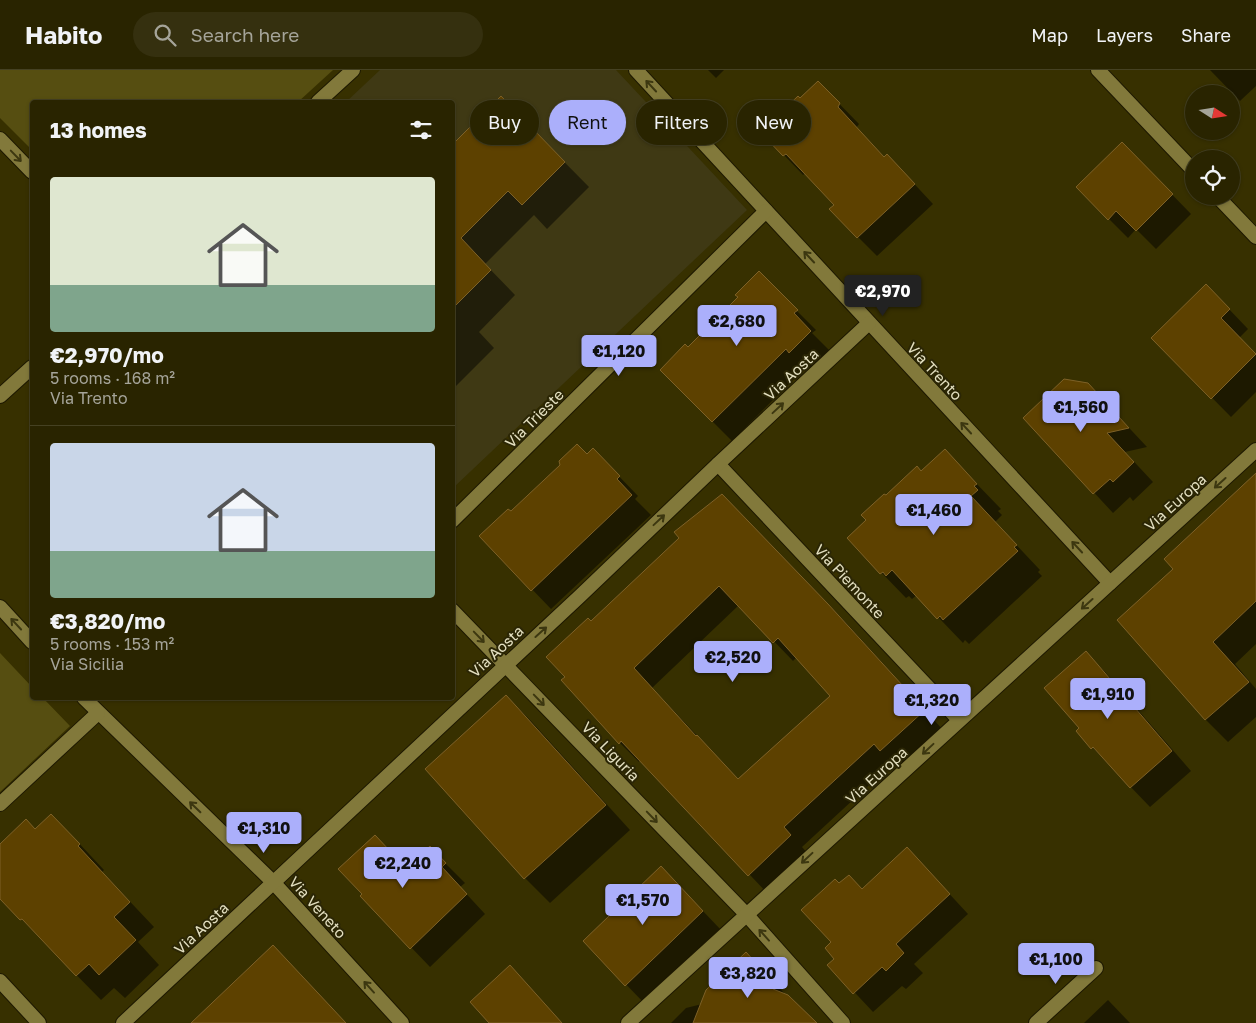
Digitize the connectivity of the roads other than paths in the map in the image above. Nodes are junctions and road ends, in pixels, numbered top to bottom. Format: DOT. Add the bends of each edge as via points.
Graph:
graph roads {
  1 [pos="353,70"];
  2 [pos="636,70"];
  3 [pos="1098,70"];
  4 [pos="320,100"];
  5 [pos="0,139"];
  6 [pos="1185,162"];
  7 [pos="30,170"];
  8 [pos="1226,205"];
  9 [pos="766,211"];
  10 [pos="1256,237"];
  11 [pos="869,323"];
  12 [pos="30,369"];
  13 [pos="0,396"];
  14 [pos="1256,450"];
  15 [pos="718,464"];
  16 [pos="455,519"];
  17 [pos="1110,583"];
  18 [pos="0,607"];
  19 [pos="455,613"];
  20 [pos="30,640"];
  21 [pos="506,664"];
  22 [pos="86,700"];
  23 [pos="98,713"];
  24 [pos="959,720"];
  25 [pos="0,804"];
  26 [pos="273,882"];
  27 [pos="746,914"];
  28 [pos="1096,968"];
  29 [pos="0,981"];
  30 [pos="39,1023"];
  31 [pos="123,1023"];
  32 [pos="402,1023"];
  33 [pos="628,1023"];
  34 [pos="844,1023"];
  35 [pos="1036,1023"];
  1 -- 4 [label="street"];
  9 -- 2 [label="street, Via Trento, one-way"];
  3 -- 6 [label="street"];
  5 -- 7 [label="street, one-way"];
  8 -- 10 [label="street"];
  11 -- 9 [label="street, Via Trento, one-way"];
  9 -- 16 [label="street, Via Trieste"];
  15 -- 11 [label="street, Via Aosta, one-way"];
  17 -- 11 [label="street, Via Trento, one-way"];
  12 -- 13 [label="street"];
  14 -- 17 [label="street, Via Europa, one-way"];
  21 -- 15 [label="street, Via Aosta, one-way"];
  15 -- 24 [label="street, Via Piemonte"];
  17 -- 24 [label="street, Via Europa, one-way"];
  20 -- 18 [label="street, one-way"];
  19 -- 21 [label="street, Via Liguria, one-way"];
  21 -- 26 [label="street, Via Aosta"];
  21 -- 27 [label="street, Via Liguria, one-way"];
  22 -- 23 [label="street, Via Veneto"];
  23 -- 25 [label="street"];
  26 -- 23 [label="street, Via Veneto, one-way"];
  24 -- 27 [label="street, Via Europa, one-way"];
  26 -- 31 [label="street, Via Aosta"];
  32 -- 26 [label="street, Via Veneto, one-way"];
  27 -- 33 [label="street, Via Europa"];
  34 -- 27 [label="street, Via Liguria, one-way"];
  28 -- 35 [label="street"];
  29 -- 30 [label="street"];
}
